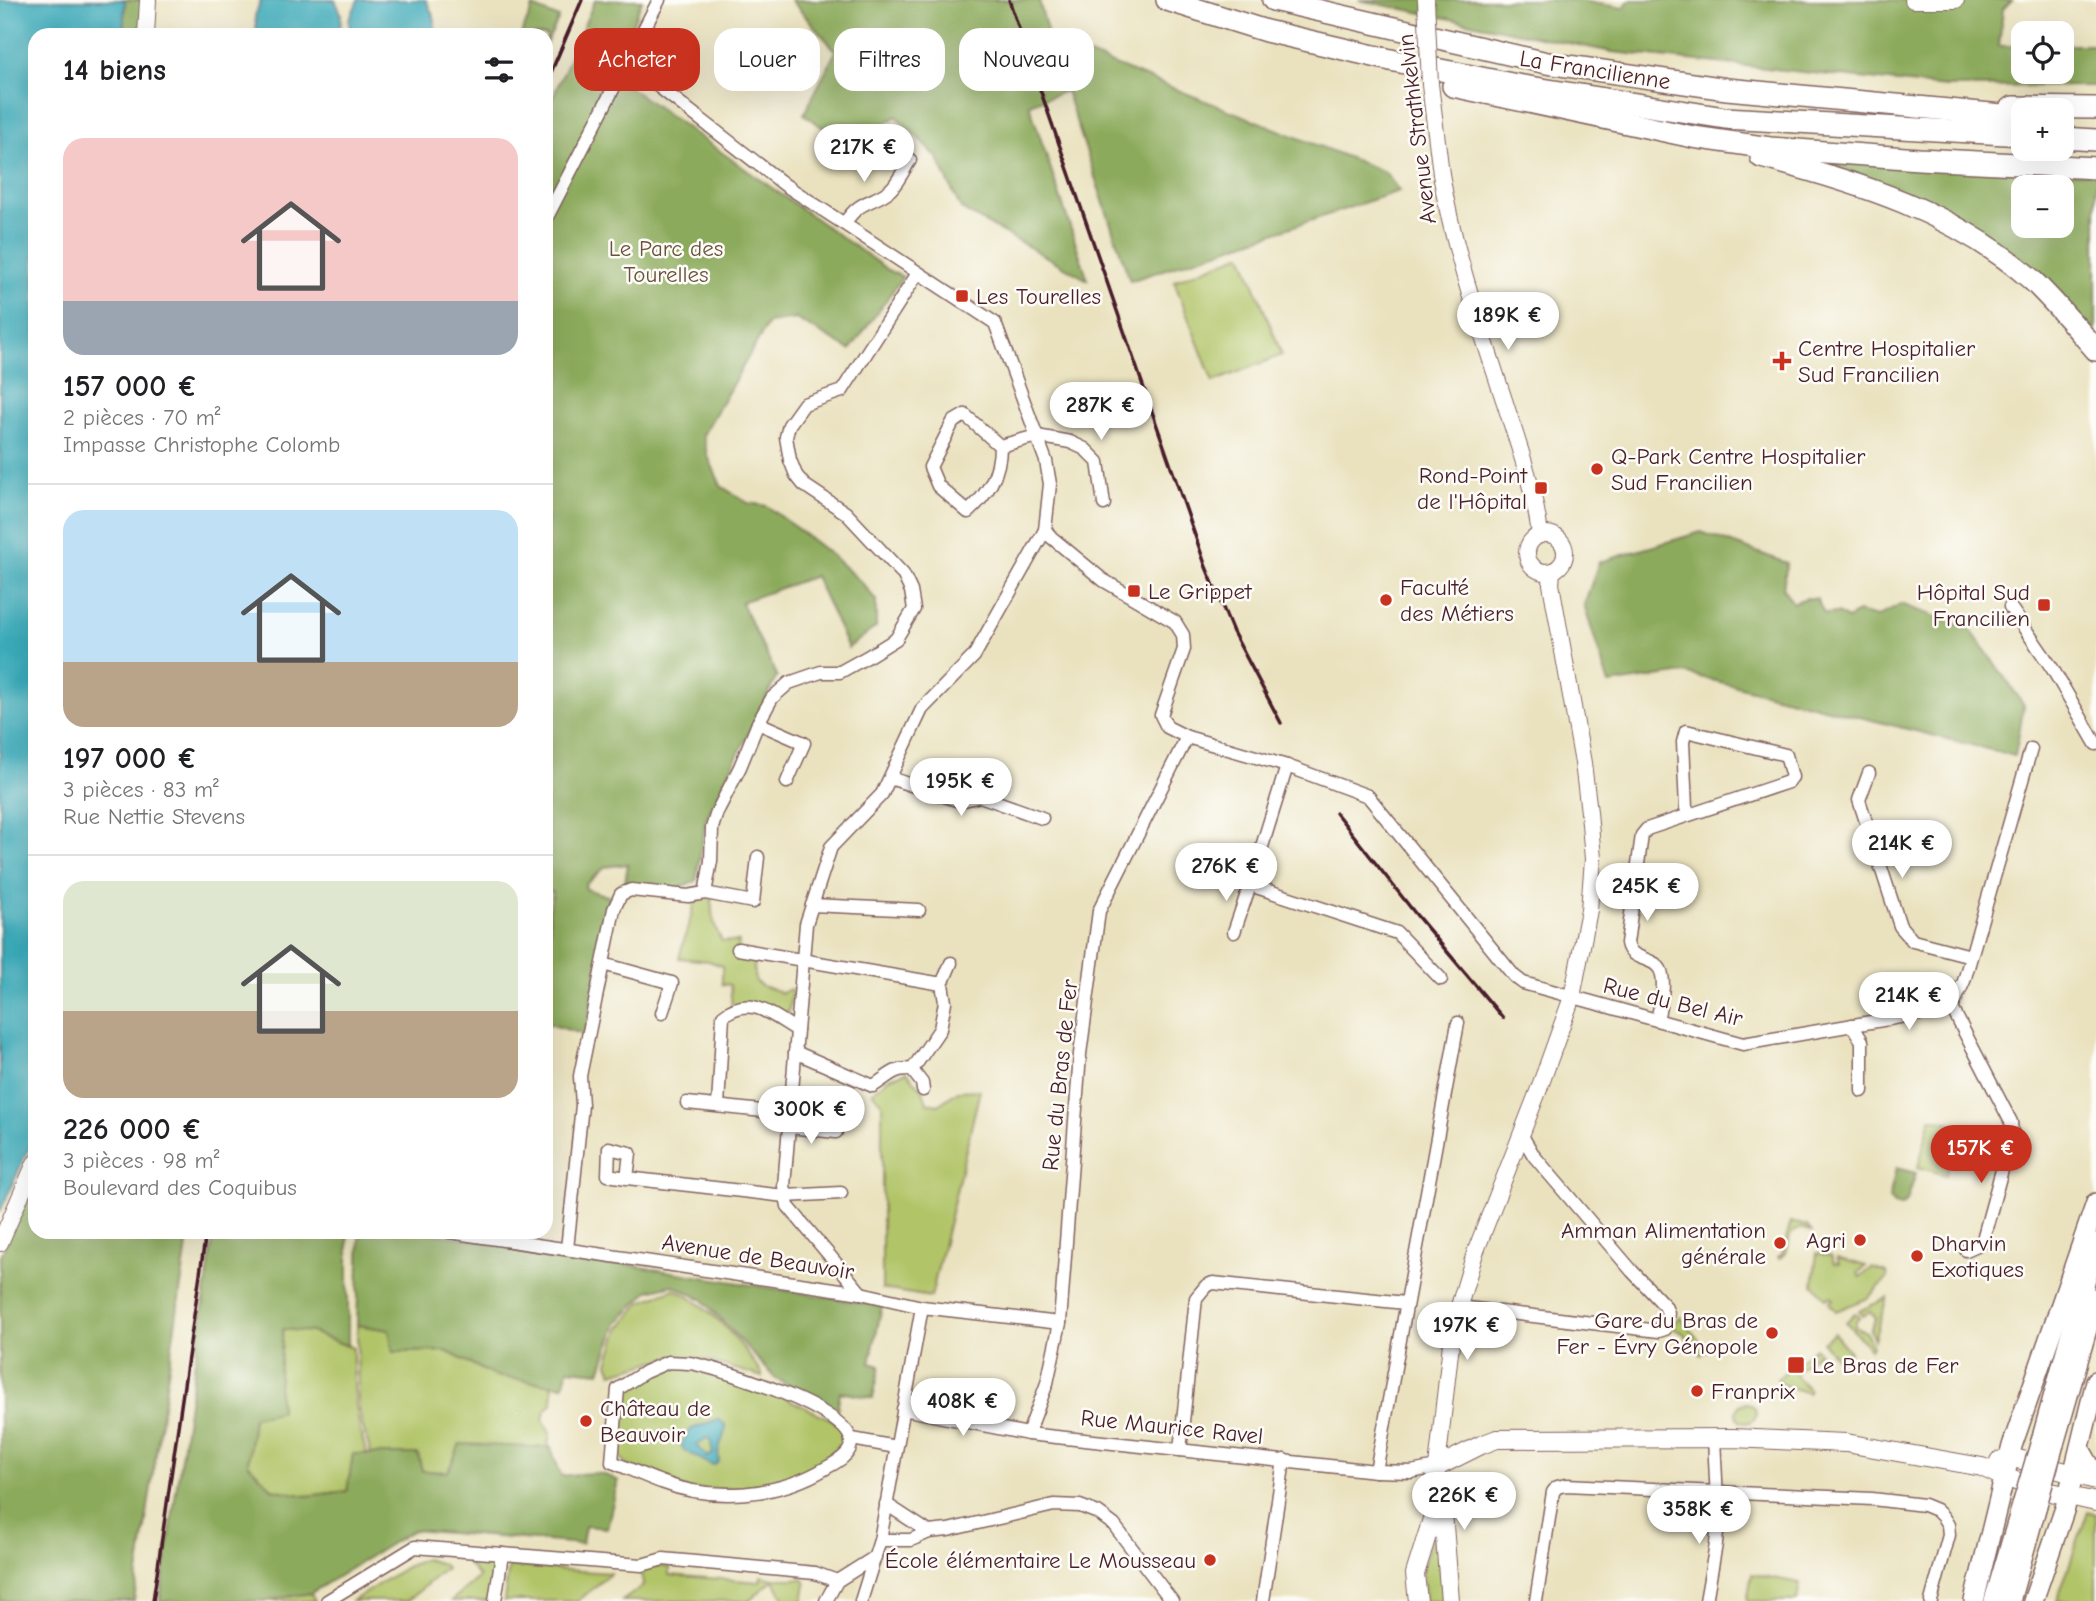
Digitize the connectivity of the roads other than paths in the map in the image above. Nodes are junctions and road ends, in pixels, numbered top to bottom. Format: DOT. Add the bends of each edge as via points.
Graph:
graph roads {
  1 [pos="148,0"];
  2 [pos="659,0"];
  3 [pos="1167,0"];
  4 [pos="1273,0"];
  5 [pos="1426,0"];
  6 [pos="1913,0"];
  7 [pos="1956,0"];
  8 [pos="146,28"];
  9 [pos="645,28"];
  10 [pos="1395,61"];
  11 [pos="612,91"];
  12 [pos="664,91"];
  13 [pos="2074,108"];
  14 [pos="2096,108"];
  15 [pos="2011,117"];
  16 [pos="2074,120"];
  17 [pos="2096,121"];
  18 [pos="2011,134"];
  19 [pos="1693,137"];
  20 [pos="2074,139"];
  21 [pos="2096,140"];
  22 [pos="910,160"];
  23 [pos="2096,168"];
  24 [pos="553,205"];
  25 [pos="845,223"];
  26 [pos="918,272"];
  27 [pos="2096,350"];
  28 [pos="1037,436"];
  29 [pos="1000,446"];
  30 [pos="1104,504"];
  31 [pos="1045,530"];
  32 [pos="1540,535"];
  33 [pos="1552,572"];
  34 [pos="2010,607"];
  35 [pos="758,723"];
  36 [pos="1187,737"];
  37 [pos="2096,744"];
  38 [pos="2031,749"];
  39 [pos="1287,766"];
  40 [pos="1869,773"];
  41 [pos="890,778"];
  42 [pos="787,782"];
  43 [pos="1689,814"];
  44 [pos="1042,818"];
  45 [pos="758,857"];
  46 [pos="1250,885"];
  47 [pos="705,893"];
  48 [pos="812,905"];
  49 [pos="919,911"];
  50 [pos="1234,932"];
  51 [pos="738,948"];
  52 [pos="1971,956"];
  53 [pos="803,958"];
  54 [pos="951,963"];
  55 [pos="603,964"];
  56 [pos="1441,979"];
  57 [pos="942,984"];
  58 [pos="1572,997"];
  59 [pos="1952,1008"];
  60 [pos="662,1013"];
  61 [pos="1657,1020"];
  62 [pos="1458,1023"];
  63 [pos="1852,1025"];
  64 [pos="797,1030"];
  65 [pos="795,1052"];
  66 [pos="912,1070"];
  67 [pos="923,1090"];
  68 [pos="1862,1091"];
  69 [pos="687,1103"];
  70 [pos="718,1106"];
  71 [pos="789,1120"];
  72 [pos="836,1132"];
  73 [pos="1521,1134"];
  74 [pos="627,1178"];
  75 [pos="28,1179"];
  76 [pos="841,1193"];
  77 [pos="785,1196"];
  78 [pos="2096,1203"];
  79 [pos="498,1239"];
  80 [pos="0,1243"];
  81 [pos="2096,1243"];
  82 [pos="567,1249"];
  83 [pos="1966,1250"];
  84 [pos="861,1293"];
  85 [pos="2096,1298"];
  86 [pos="1405,1303"];
  87 [pos="922,1307"];
  88 [pos="1459,1307"];
  89 [pos="1060,1323"];
  90 [pos="2096,1381"];
  91 [pos="903,1409"];
  92 [pos="1028,1434"];
  93 [pos="1714,1438"];
  94 [pos="852,1439"];
  95 [pos="2048,1443"];
  96 [pos="896,1447"];
  97 [pos="2080,1449"];
  98 [pos="1180,1450"];
  99 [pos="2010,1457"];
  100 [pos="1284,1460"];
  101 [pos="1437,1467"];
  102 [pos="1982,1467"];
  103 [pos="1376,1471"];
  104 [pos="2074,1473"];
  105 [pos="2003,1477"];
  106 [pos="2096,1478"];
  107 [pos="1718,1492"];
  108 [pos="2067,1497"];
  109 [pos="2096,1502"];
  110 [pos="886,1504"];
  111 [pos="2031,1504"];
  112 [pos="929,1532"];
  113 [pos="880,1539"];
  114 [pos="502,1554"];
  115 [pos="875,1556"];
  116 [pos="837,1581"];
  117 [pos="327,1601"];
  118 [pos="495,1601"];
  119 [pos="826,1601"];
  120 [pos="861,1601"];
  121 [pos="1172,1601"];
  122 [pos="1263,1601"];
  123 [pos="1418,1601"];
  124 [pos="1450,1601"];
  125 [pos="1536,1601"];
  126 [pos="1706,1601"];
  127 [pos="1931,1601"];
  128 [pos="1974,1601"];
  129 [pos="1994,1601"];
  130 [pos="2010,1601"];
  131 [pos="2033,1601"];
  1 -- 8 [label="street"];
  2 -- 9 [label="street"];
  3 -- 10 [label="highway, La Francilienne" via="1266,31"];
  4 -- 15 [label="highway, La Francilienne" via="1547,63 1727,89"];
  5 -- 32 [label="street, Avenue Strathkelvin, bridge" via="1430,84 1452,231 1517,439"];
  6 -- 7 [label="street"];
  10 -- 18 [label="highway, La Francilienne" via="1725,118"];
  10 -- 19 [label="highway" via="1414,78"];
  11 -- 24 [label="street"];
  12 -- 25 [label="street" via="785,185"];
  13 -- 14 [label="highway"];
  16 -- 17 [label="highway"];
  19 -- 23 [label="highway" via="1797,150"];
  19 -- 27 [label="highway" via="1708,148 1764,158 1885,193 1952,225 2030,279"];
  20 -- 21 [label="highway"];
  22 -- 25 [label="street" via="889,191 868,200"];
  25 -- 26 [label="street"];
  26 -- 28 [label="street" via="995,323"];
  26 -- 35 [label="street" via="842,391 804,404 786,437 796,475 846,513 903,575 914,609 896,639 867,657 840,672 821,672 789,683 772,698"];
  28 -- 29 [label="street"];
  28 -- 30 [label="street" via="1070,442 1098,462"];
  28 -- 31 [label="street" via="1050,484"];
  29 -- 29 [label="street" via="965,415 953,422 930,467 938,486 968,512 984,497 1000,463"];
  31 -- 36 [label="street" via="1103,580 1175,622 1184,649 1161,715 1167,727"];
  31 -- 41 [label="street" via="974,656 922,709"];
  32 -- 33 [label="street" via="1558,538 1564,549 1564,560"];
  32 -- 33 [label="street" via="1530,542 1527,561 1536,571"];
  33 -- 58 [label="street" via="1583,763 1593,859 1589,910"];
  34 -- 37 [label="street" via="2079,710"];
  35 -- 42 [label="street" via="804,743"];
  35 -- 47 [label="street" via="712,828"];
  36 -- 39 [label="street, Rue du Bel Air"];
  36 -- 89 [label="street, Rue du Bras de Fer" via="1100,911 1080,1054"];
  38 -- 52 [label="street"];
  39 -- 46 [label="street"];
  39 -- 58 [label="street, Rue du Bel Air" via="1368,796 1514,976 1523,983"];
  40 -- 52 [label="street" via="1859,800 1900,926 1913,941"];
  41 -- 44 [label="street" via="960,801 980,796"];
  41 -- 48 [label="street" via="882,794 831,847"];
  43 -- 43 [label="street" via="1788,782 1792,777 1786,755 1686,731"];
  43 -- 61 [label="street" via="1642,835 1627,943 1628,951 1659,967 1662,974"];
  45 -- 47 [label="street" via="753,902"];
  46 -- 50 [label="street"];
  46 -- 56 [label="street" via="1397,933"];
  47 -- 55 [label="street" via="688,896 638,890 621,894"];
  48 -- 49 [label="street"];
  48 -- 53 [label="street"];
  51 -- 53 [label="street"];
  52 -- 59 [label="street"];
  53 -- 57 [label="street"];
  53 -- 64 [label="street"];
  54 -- 57 [label="street"];
  55 -- 60 [label="street" via="672,983"];
  55 -- 82 [label="street" via="580,1076 582,1105"];
  57 -- 66 [label="street" via="945,1002 940,1029"];
  58 -- 61 [label="street, Rue du Bel Air"];
  58 -- 73 [label="street"];
  59 -- 63 [label="street, Rue du Bel Air"];
  59 -- 83 [label="street" via="2011,1122 2012,1133 1982,1243"];
  61 -- 63 [label="street, Rue du Bel Air" via="1743,1044"];
  62 -- 86 [label="street"];
  63 -- 68 [label="street" via="1862,1041"];
  64 -- 65 [label="street"];
  64 -- 70 [label="street" via="747,1005 732,1008 723,1016"];
  65 -- 66 [label="street" via="873,1086 892,1072"];
  65 -- 71 [label="street"];
  66 -- 67 [label="street"];
  69 -- 70 [label="street"];
  70 -- 71 [label="street"];
  71 -- 72 [label="street"];
  71 -- 77 [label="street"];
  73 -- 88 [label="street"];
  73 -- 88 [label="street" via="1534,1156 1665,1306 1665,1329"];
  74 -- 77 [label="street"];
  75 -- 80 [label="street"];
  76 -- 77 [label="street"];
  77 -- 84 [label="street" via="788,1206"];
  78 -- 99 [label="main road"];
  79 -- 82 [label="street, Avenue de Beauvoir"];
  81 -- 95 [label="main road"];
  82 -- 84 [label="street, Avenue de Beauvoir"];
  84 -- 87 [label="street, Avenue de Beauvoir"];
  85 -- 95 [label="main road"];
  86 -- 98 [label="street" via="1213,1283 1206,1286 1196,1298"];
  86 -- 103 [label="street"];
  87 -- 89 [label="street, Avenue de Beauvoir"];
  87 -- 91 [label="street"];
  88 -- 101 [label="street"];
  89 -- 92 [label="street, Rue du Bras de Fer" via="1047,1383"];
  90 -- 97 [label="main road"];
  91 -- 92 [label="street, Rue Maurice Ravel"];
  91 -- 96 [label="street"];
  92 -- 98 [label="street, Rue Maurice Ravel"];
  93 -- 101 [label="main road" via="1497,1439"];
  93 -- 102 [label="main road" via="1846,1443"];
  93 -- 107 [label="street"];
  94 -- 94 [label="street" via="850,1449 817,1474 733,1495 662,1483 612,1462 618,1389 668,1362 692,1363 771,1386 839,1423"];
  94 -- 96 [label="street"];
  95 -- 111 [label="main road, bridge"];
  96 -- 110 [label="street"];
  97 -- 104 [label="main road"];
  97 -- 106 [label="main road"];
  98 -- 100 [label="street, Rue Maurice Ravel"];
  99 -- 102 [label="main road"];
  99 -- 104 [label="main road"];
  99 -- 105 [label="main road"];
  100 -- 103 [label="street, Rue Maurice Ravel"];
  100 -- 122 [label="street"];
  101 -- 103 [label="street, Rue Maurice Ravel"];
  101 -- 123 [label="main road" via="1433,1517 1415,1574"];
  101 -- 124 [label="main road"];
  102 -- 105 [label="main road"];
  104 -- 106 [label="main road"];
  104 -- 108 [label="main road"];
  105 -- 108 [label="main road"];
  105 -- 128 [label="main road"];
  107 -- 125 [label="street" via="1557,1487"];
  107 -- 126 [label="street" via="1716,1544"];
  107 -- 127 [label="street" via="1872,1499 1936,1510 1948,1525 1949,1535"];
  108 -- 109 [label="main road"];
  108 -- 131 [label="main road"];
  110 -- 112 [label="street"];
  110 -- 113 [label="street"];
  111 -- 129 [label="main road"];
  111 -- 130 [label="main road"];
  112 -- 113 [label="street" via="911,1540"];
  112 -- 121 [label="street" via="1054,1505 1080,1506 1114,1525"];
  113 -- 115 [label="street"];
  114 -- 116 [label="street" via="642,1564 663,1559 816,1573"];
  114 -- 117 [label="street" via="415,1547"];
  114 -- 118 [label="street"];
  115 -- 116 [label="street"];
  115 -- 120 [label="street"];
  116 -- 119 [label="street"];
}
